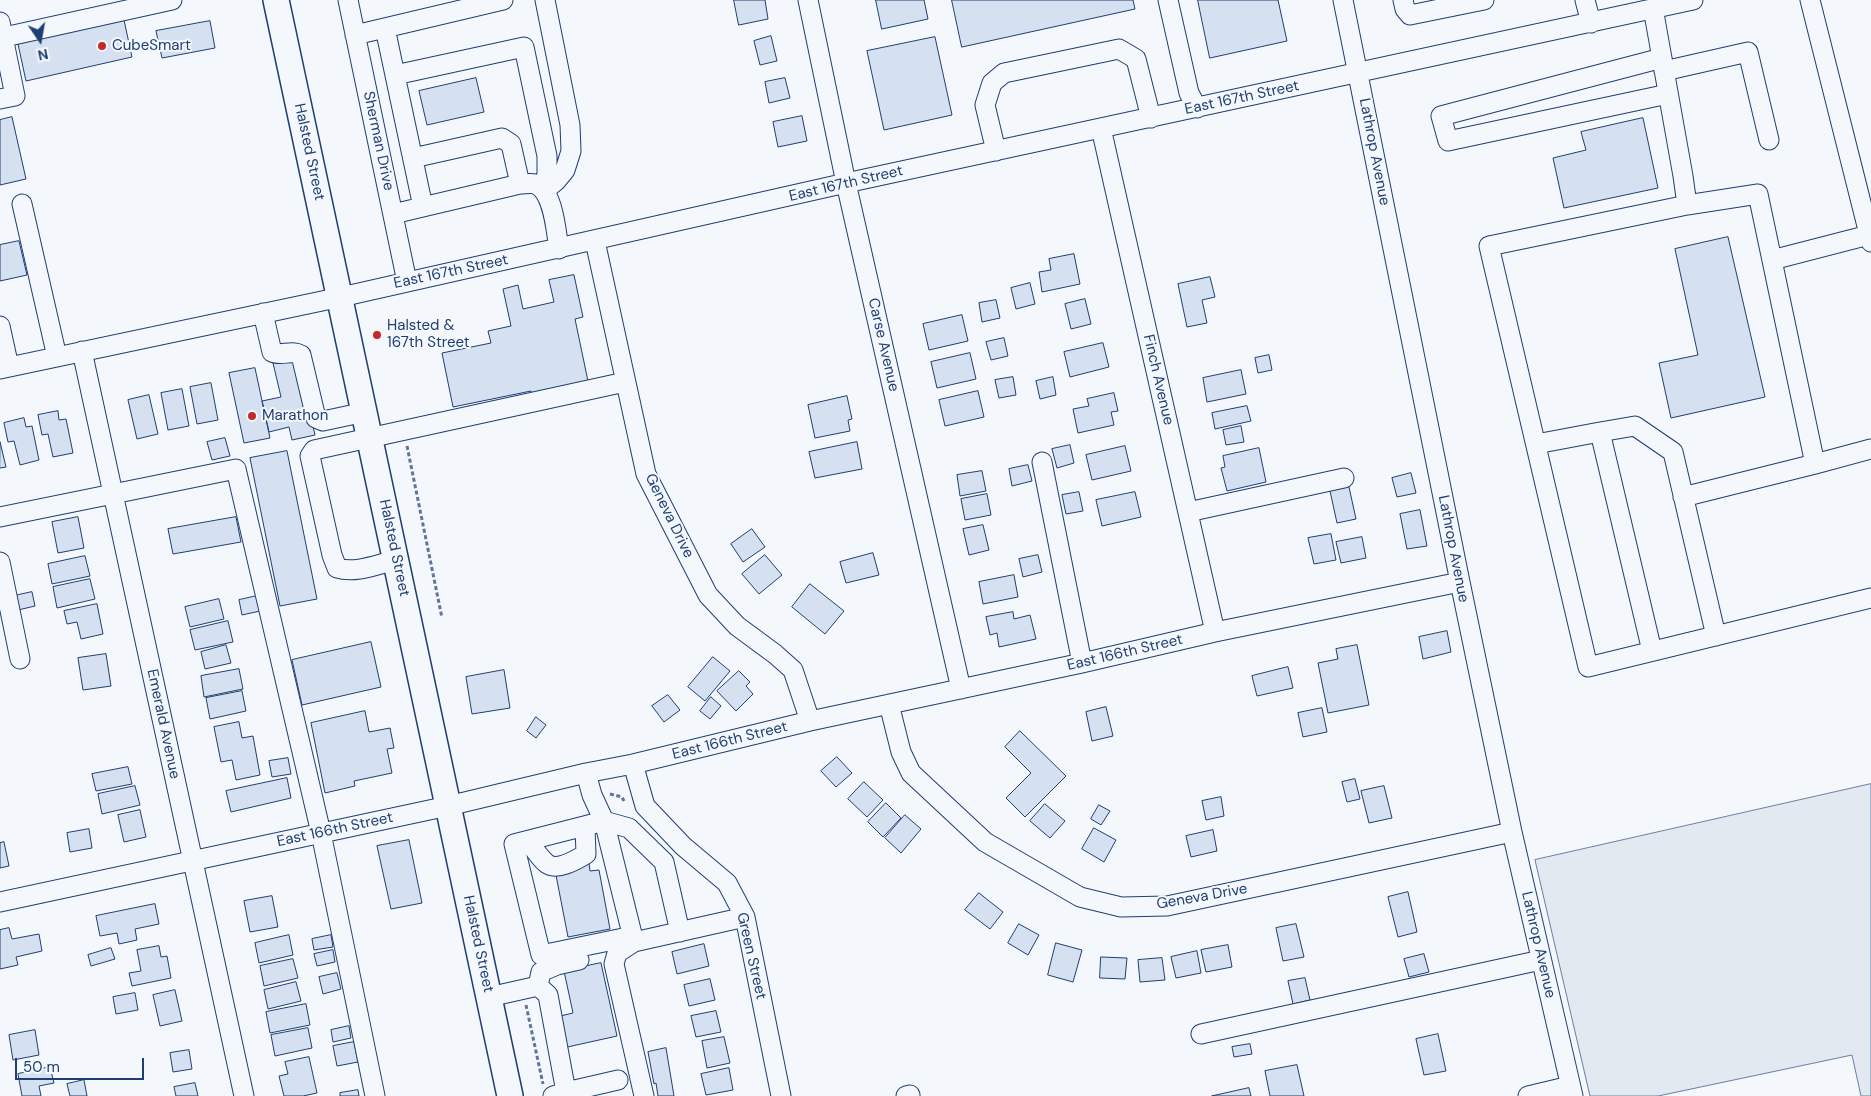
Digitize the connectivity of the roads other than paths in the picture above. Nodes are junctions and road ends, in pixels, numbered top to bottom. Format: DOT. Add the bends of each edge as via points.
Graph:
graph roads {
  1 [pos="172,0"];
  2 [pos="276,0"];
  3 [pos="348,0"];
  4 [pos="503,0"];
  5 [pos="545,0"];
  6 [pos="808,0"];
  7 [pos="1168,0"];
  8 [pos="1343,0"];
  9 [pos="1403,0"];
  10 [pos="1484,0"];
  11 [pos="1585,0"];
  12 [pos="1693,0"];
  13 [pos="1810,0"];
  14 [pos="1653,8"];
  15 [pos="1591,23"];
  16 [pos="385,28"];
  17 [pos="1,32"];
  18 [pos="355,35"];
  19 [pos="1663,64"];
  20 [pos="1359,73"];
  21 [pos="395,74"];
  22 [pos="1668,94"];
  23 [pos="0,99"];
  24 [pos="1197,108"];
  25 [pos="1151,118"];
  26 [pos="1101,128"];
  27 [pos="1769,140"];
  28 [pos="996,151"];
  29 [pos="413,158"];
  30 [pos="846,183"];
  31 [pos="520,184"];
  32 [pos="544,191"];
  33 [pos="22,204"];
  34 [pos="1687,205"];
  35 [pos="423,207"];
  36 [pos="393,214"];
  37 [pos="1870,239"];
  38 [pos="594,241"];
  39 [pos="559,249"];
  40 [pos="1772,260"];
  41 [pos="407,282"];
  42 [pos="340,297"];
  43 [pos="263,313"];
  44 [pos="0,326"];
  45 [pos="82,351"];
  46 [pos="57,356"];
  47 [pos="4,368"];
  48 [pos="625,382"];
  49 [pos="365,412"];
  50 [pos="1600,432"];
  51 [pos="370,438"];
  52 [pos="1536,444"];
  53 [pos="1871,449"];
  54 [pos="1042,462"];
  55 [pos="1815,464"];
  56 [pos="1344,478"];
  57 [pos="113,494"];
  58 [pos="1683,497"];
  59 [pos="1188,512"];
  60 [pos="0,517"];
  61 [pos="396,560"];
  62 [pos="0,562"];
  63 [pos="1460,582"];
  64 [pos="1871,598"];
  65 [pos="1215,632"];
  66 [pos="1716,636"];
  67 [pos="1652,652"];
  68 [pos="20,659"];
  69 [pos="1082,663"];
  70 [pos="961,689"];
  71 [pos="889,704"];
  72 [pos="810,721"];
  73 [pos="633,764"];
  74 [pos="586,773"];
  75 [pos="448,806"];
  76 [pos="604,821"];
  77 [pos="585,827"];
  78 [pos="1512,832"];
  79 [pos="321,833"];
  80 [pos="528,841"];
  81 [pos="193,861"];
  82 [pos="0,902"];
  83 [pos="744,917"];
  84 [pos="680,932"];
  85 [pos="633,939"];
  86 [pos="617,953"];
  87 [pos="1541,960"];
  88 [pos="538,986"];
  89 [pos="489,997"];
  90 [pos="1201,1034"];
  91 [pos="618,1080"];
  92 [pos="1571,1091"];
  93 [pos="554,1093"];
  94 [pos="244,1096"];
  95 [pos="375,1096"];
  96 [pos="510,1096"];
  97 [pos="644,1096"];
  98 [pos="781,1096"];
  99 [pos="1528,1096"];
  1 -- 17 [label="street"];
  2 -- 42 [label="main road, Halsted Street"];
  3 -- 18 [label="street, Sherman Drive"];
  4 -- 16 [label="street"];
  5 -- 32 [label="street" via="570,125 571,151 564,170"];
  6 -- 30 [label="street, Carse Avenue"];
  7 -- 24 [label="street" via="1189,93"];
  8 -- 20 [label="street, Lathrop Avenue"];
  9 -- 10 [label="street" via="1410,15"];
  11 -- 15 [label="street"];
  12 -- 14 [label="street, East 167th Street"];
  13 -- 37 [label="street"];
  14 -- 15 [label="street, East 167th Street"];
  14 -- 19 [label="street"];
  15 -- 20 [label="street, East 167th Street"];
  16 -- 18 [label="street"];
  16 -- 21 [label="street"];
  17 -- 23 [label="street" via="15,96"];
  18 -- 36 [label="street, Sherman Drive"];
  19 -- 22 [label="street"];
  19 -- 22 [label="street" via="1441,116 1448,141"];
  19 -- 27 [label="street" via="1748,52"];
  20 -- 24 [label="street, East 167th Street"];
  20 -- 63 [label="street, Lathrop Avenue"];
  21 -- 29 [label="street"];
  21 -- 32 [label="street" via="524,48 547,156"];
  22 -- 34 [label="street"];
  24 -- 25 [label="street, East 167th Street"];
  25 -- 26 [label="street, East 167th Street"];
  25 -- 28 [label="street" via="1136,59 1120,48 1061,60 1004,73 992,83 985,105"];
  26 -- 28 [label="street, East 167th Street"];
  26 -- 59 [label="street, Finch Avenue"];
  28 -- 30 [label="street, East 167th Street"];
  29 -- 31 [label="street" via="502,138 511,144"];
  29 -- 35 [label="street"];
  30 -- 38 [label="street, East 167th Street"];
  30 -- 70 [label="street, Carse Avenue"];
  31 -- 32 [label="street" via="537,185"];
  31 -- 35 [label="street"];
  32 -- 39 [label="street" via="550,203"];
  33 -- 46 [label="street"];
  34 -- 40 [label="street" via="1758,194"];
  34 -- 52 [label="street" via="1490,246"];
  35 -- 36 [label="street"];
  36 -- 41 [label="street, Sherman Drive"];
  37 -- 40 [label="street"];
  38 -- 39 [label="street, East 167th Street"];
  38 -- 48 [label="street, Geneva Drive"];
  39 -- 41 [label="street, East 167th Street"];
  40 -- 55 [label="street"];
  41 -- 42 [label="street, East 167th Street"];
  42 -- 43 [label="street, East 167th Street"];
  42 -- 49 [label="main road, Halsted Street"];
  43 -- 45 [label="street, East 167th Street"];
  43 -- 49 [label="street" via="272,352 301,355 316,418 323,422"];
  44 -- 47 [label="street"];
  45 -- 46 [label="street, East 167th Street"];
  45 -- 57 [label="street, Emerald Avenue"];
  46 -- 47 [label="street, East 167th Street"];
  48 -- 51 [label="street"];
  48 -- 72 [label="street, Geneva Drive" via="646,474 708,595 737,626 793,670"];
  49 -- 51 [label="main road, Halsted Street"];
  50 -- 52 [label="street"];
  50 -- 58 [label="street" via="1635,426 1673,452"];
  50 -- 67 [label="street"];
  51 -- 61 [label="main road, Halsted Street"];
  51 -- 61 [label="street" via="314,450 310,456 337,568 355,570"];
  52 -- 67 [label="street" via="1588,667"];
  53 -- 55 [label="street"];
  54 -- 69 [label="street"];
  55 -- 58 [label="street"];
  56 -- 59 [label="street"];
  57 -- 60 [label="street"];
  57 -- 79 [label="street" via="236,469"];
  57 -- 81 [label="street, Emerald Avenue"];
  58 -- 66 [label="street"];
  59 -- 65 [label="street, Finch Avenue"];
  61 -- 75 [label="main road, Halsted Street"];
  62 -- 68 [label="street"];
  63 -- 65 [label="street, East 166th Street"];
  63 -- 78 [label="street, Lathrop Avenue"];
  64 -- 66 [label="street"];
  65 -- 69 [label="street, East 166th Street"];
  66 -- 67 [label="street"];
  69 -- 70 [label="street, East 166th Street"];
  70 -- 71 [label="street, East 166th Street"];
  71 -- 72 [label="street, East 166th Street"];
  71 -- 78 [label="street, Geneva Drive" via="910,773 986,842 1080,897 1121,907 1167,906"];
  72 -- 73 [label="street, East 166th Street"];
  73 -- 74 [label="street, East 166th Street"];
  73 -- 83 [label="street, Green Street" via="645,806 683,846 727,883"];
  74 -- 75 [label="street, East 166th Street"];
  74 -- 76 [label="street"];
  75 -- 79 [label="street, East 166th Street"];
  75 -- 89 [label="main road, Halsted Street"];
  76 -- 77 [label="street"];
  76 -- 84 [label="street" via="629,828 664,862"];
  76 -- 85 [label="street"];
  77 -- 80 [label="street"];
  77 -- 80 [label="street" via="586,854 573,862 554,867 546,864"];
  78 -- 87 [label="street, Lathrop Avenue"];
  79 -- 81 [label="street, East 166th Street"];
  79 -- 95 [label="street"];
  80 -- 85 [label="street" via="514,844 541,955"];
  81 -- 82 [label="street, East 166th Street"];
  81 -- 94 [label="street, Emerald Avenue"];
  83 -- 84 [label="street"];
  83 -- 98 [label="street, Green Street"];
  84 -- 85 [label="street"];
  85 -- 86 [label="street"];
  86 -- 88 [label="street" via="557,965 541,972"];
  86 -- 97 [label="street" via="614,964"];
  87 -- 90 [label="street"];
  87 -- 92 [label="street, Lathrop Avenue"];
  88 -- 89 [label="street"];
  88 -- 93 [label="street" via="548,995"];
  89 -- 96 [label="main road, Halsted Street"];
  91 -- 93 [label="street"];
  92 -- 99 [label="street"];
}
